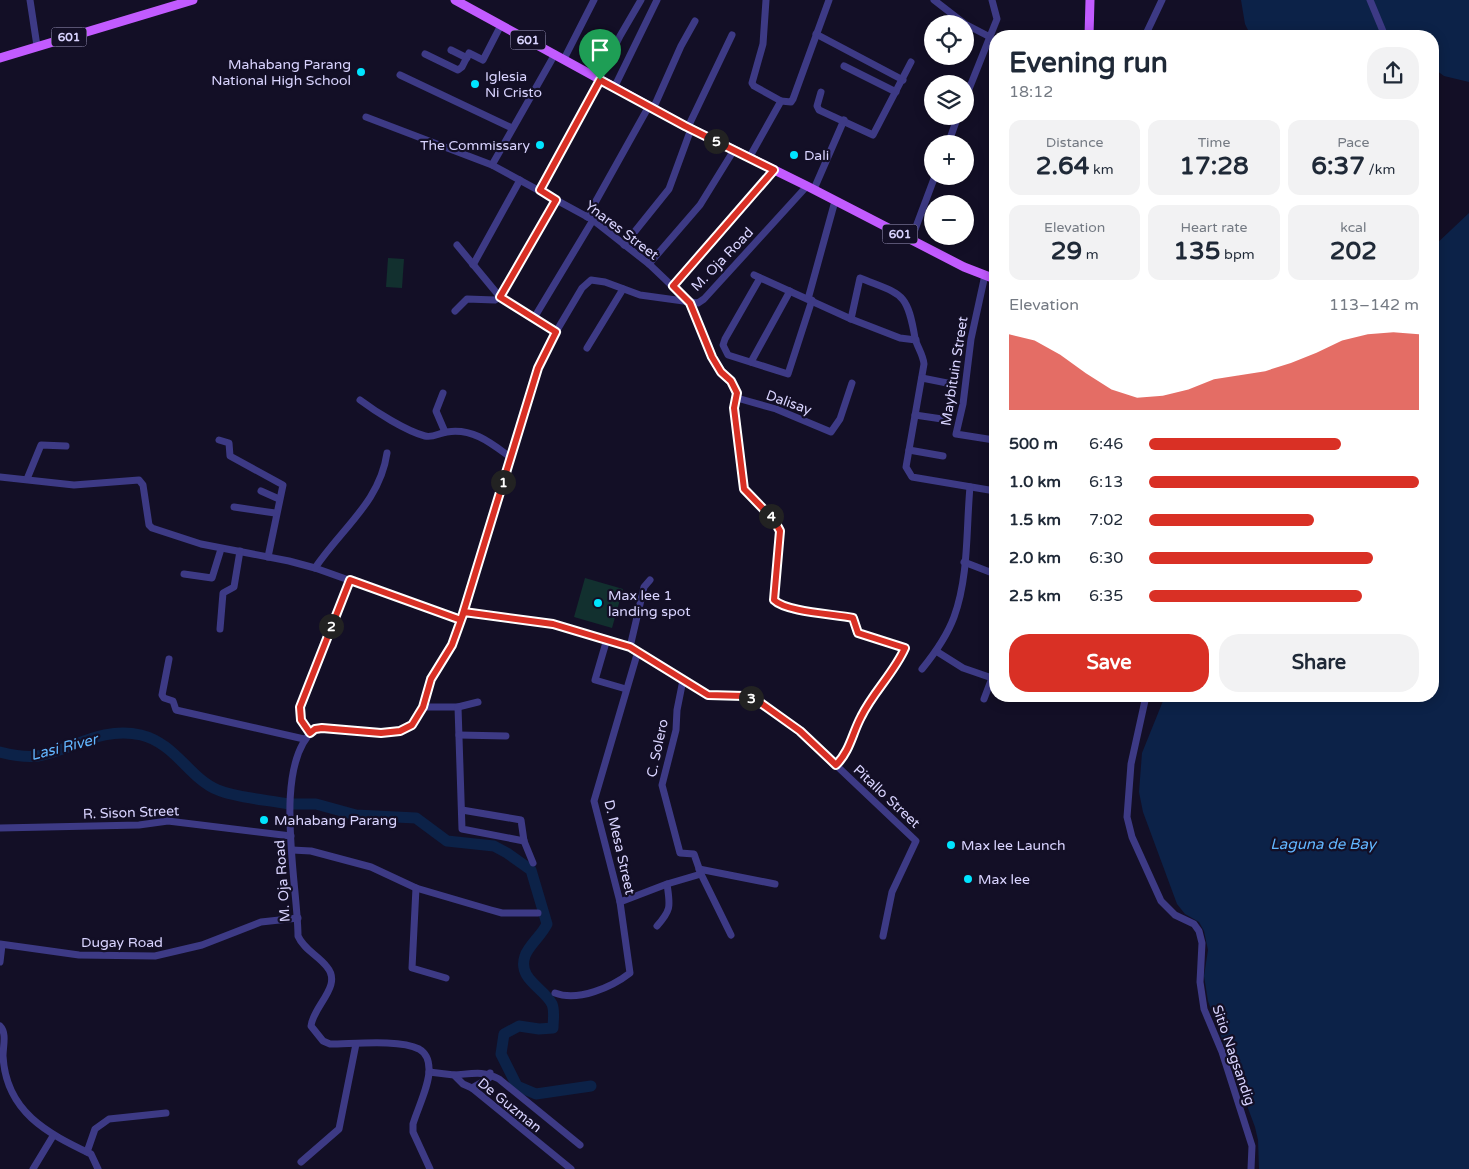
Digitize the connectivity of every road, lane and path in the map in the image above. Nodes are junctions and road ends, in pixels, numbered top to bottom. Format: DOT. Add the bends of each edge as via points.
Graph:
graph roads {
  1 [pos="30,0"];
  2 [pos="193,0"];
  3 [pos="455,0"];
  4 [pos="594,0"];
  5 [pos="641,0"];
  6 [pos="657,0"];
  7 [pos="766,0"];
  8 [pos="829,0"];
  9 [pos="934,0"];
  10 [pos="992,0"];
  11 [pos="1090,0"];
  12 [pos="1162,0"];
  13 [pos="1370,0"];
  14 [pos="695,21"];
  15 [pos="501,25"];
  16 [pos="993,30"];
  17 [pos="1090,30"];
  18 [pos="1148,30"];
  19 [pos="1382,30"];
  20 [pos="816,34"];
  21 [pos="732,35"];
  22 [pos="989,36"];
  23 [pos="989,40"];
  24 [pos="37,46"];
  25 [pos="451,50"];
  26 [pos="425,54"];
  27 [pos="555,54"];
  28 [pos="468,56"];
  29 [pos="0,58"];
  30 [pos="564,59"];
  31 [pos="911,62"];
  32 [pos="844,66"];
  33 [pos="400,75"];
  34 [pos="974,77"];
  35 [pos="600,79"];
  36 [pos="903,80"];
  37 [pos="614,88"];
  38 [pos="821,92"];
  39 [pos="896,92"];
  40 [pos="781,101"];
  41 [pos="651,108"];
  42 [pos="366,117"];
  43 [pos="844,120"];
  44 [pos="512,128"];
  45 [pos="690,128"];
  46 [pos="734,150"];
  47 [pos="749,158"];
  48 [pos="492,165"];
  49 [pos="774,170"];
  50 [pos="520,180"];
  51 [pos="932,185"];
  52 [pos="810,188"];
  53 [pos="540,190"];
  54 [pos="556,200"];
  55 [pos="835,201"];
  56 [pos="590,218"];
  57 [pos="911,240"];
  58 [pos="624,244"];
  59 [pos="457,245"];
  60 [pos="649,264"];
  61 [pos="473,265"];
  62 [pos="985,275"];
  63 [pos="989,277"];
  64 [pos="673,286"];
  65 [pos="623,289"];
  66 [pos="790,291"];
  67 [pos="500,297"];
  68 [pos="810,299"];
  69 [pos="690,303"];
  70 [pos="455,311"];
  71 [pos="534,318"];
  72 [pos="851,319"];
  73 [pos="556,332"];
  74 [pos="916,340"];
  75 [pos="587,348"];
  76 [pos="751,362"];
  77 [pos="922,378"];
  78 [pos="852,383"];
  79 [pos="947,383"];
  80 [pos="443,393"];
  81 [pos="737,396"];
  82 [pos="360,400"];
  83 [pos="915,415"];
  84 [pos="942,418"];
  85 [pos="445,432"];
  86 [pos="989,439"];
  87 [pos="219,440"];
  88 [pos="66,446"];
  89 [pos="909,450"];
  90 [pos="387,453"];
  91 [pos="510,456"];
  92 [pos="943,456"];
  93 [pos="0,476"];
  94 [pos="26,479"];
  95 [pos="970,487"];
  96 [pos="261,491"];
  97 [pos="989,491"];
  98 [pos="279,499"];
  99 [pos="234,507"];
  100 [pos="275,513"];
  101 [pos="221,548"];
  102 [pos="240,551"];
  103 [pos="268,557"];
  104 [pos="964,562"];
  105 [pos="315,568"];
  106 [pos="989,572"];
  107 [pos="184,574"];
  108 [pos="350,580"];
  109 [pos="650,580"];
  110 [pos="464,612"];
  111 [pos="461,620"];
  112 [pos="220,629"];
  113 [pos="607,639"];
  114 [pos="630,647"];
  115 [pos="638,651"];
  116 [pos="936,651"];
  117 [pos="169,659"];
  118 [pos="922,669"];
  119 [pos="989,677"];
  120 [pos="683,680"];
  121 [pos="989,686"];
  122 [pos="626,689"];
  123 [pos="984,699"];
  124 [pos="478,702"];
  125 [pos="1145,702"];
  126 [pos="458,706"];
  127 [pos="423,707"];
  128 [pos="310,733"];
  129 [pos="459,735"];
  130 [pos="506,736"];
  131 [pos="304,739"];
  132 [pos="836,765"];
  133 [pos="462,810"];
  134 [pos="0,828"];
  135 [pos="291,836"];
  136 [pos="524,840"];
  137 [pos="292,850"];
  138 [pos="533,863"];
  139 [pos="700,872"];
  140 [pos="667,884"];
  141 [pos="775,884"];
  142 [pos="416,888"];
  143 [pos="620,902"];
  144 [pos="538,913"];
  145 [pos="298,918"];
  146 [pos="656,926"];
  147 [pos="731,935"];
  148 [pos="883,936"];
  149 [pos="1,944"];
  150 [pos="0,962"];
  151 [pos="446,978"];
  152 [pos="555,993"];
  153 [pos="0,1026"];
  154 [pos="356,1044"];
  155 [pos="429,1072"];
  156 [pos="490,1074"];
  157 [pos="454,1075"];
  158 [pos="472,1088"];
  159 [pos="166,1113"];
  160 [pos="53,1136"];
  161 [pos="580,1146"];
  162 [pos="87,1152"];
  163 [pos="301,1162"];
  164 [pos="33,1169"];
  165 [pos="98,1169"];
  166 [pos="430,1169"];
  167 [pos="571,1169"];
  168 [pos="1251,1169"];
  1 -- 24 [label="street"];
  2 -- 24 [label="main road, 601"];
  3 -- 15 [label="main road, 601"];
  4 -- 30 [label="street"];
  5 -- 35 [label="street"];
  6 -- 37 [label="street"];
  7 -- 40 [label="street" via="763,44 752,82"];
  8 -- 20 [label="street"];
  9 -- 22 [label="street" via="965,24"];
  10 -- 16 [label="street" via="997,19"];
  11 -- 17 [label="main road"];
  12 -- 18 [label="street"];
  13 -- 19 [label="street"];
  14 -- 41 [label="street"];
  15 -- 27 [label="main road, 601"];
  15 -- 28 [label="street" via="483,60"];
  20 -- 36 [label="street"];
  20 -- 40 [label="street" via="791,102"];
  21 -- 45 [label="street"];
  23 -- 34 [label="street"];
  24 -- 29 [label="main road, 601"];
  25 -- 28 [label="street"];
  26 -- 28 [label="street" via="458,70"];
  27 -- 30 [label="main road, 601"];
  27 -- 44 [label="street"];
  30 -- 35 [label="main road, 601"];
  31 -- 36 [label="street"];
  32 -- 39 [label="street"];
  33 -- 44 [label="street"];
  35 -- 37 [label="main road, 601"];
  35 -- 53 [label="street"];
  36 -- 39 [label="street"];
  37 -- 41 [label="main road, 601"];
  38 -- 43 [label="street" via="819,110"];
  39 -- 43 [label="street" via="873,135"];
  40 -- 47 [label="street"];
  41 -- 45 [label="main road, 601"];
  41 -- 56 [label="street"];
  42 -- 48 [label="street, Ynares Street"];
  43 -- 52 [label="street, M. Oja Road"];
  44 -- 48 [label="street"];
  45 -- 46 [label="main road, 601"];
  45 -- 58 [label="street" via="669,189"];
  46 -- 47 [label="main road, 601"];
  46 -- 60 [label="street" via="700,205"];
  47 -- 49 [label="main road, 601"];
  48 -- 50 [label="street, Ynares Street"];
  49 -- 52 [label="main road, 601"];
  49 -- 64 [label="street"];
  50 -- 53 [label="street, Ynares Street"];
  50 -- 61 [label="street"];
  51 -- 57 [label="street"];
  52 -- 55 [label="main road, 601"];
  52 -- 69 [label="street, M. Oja Road" via="704,300"];
  53 -- 54 [label="street, Ynares Street"];
  54 -- 56 [label="street, Ynares Street"];
  54 -- 67 [label="street"];
  55 -- 57 [label="main road, 601"];
  55 -- 68 [label="street"];
  56 -- 58 [label="street, Ynares Street"];
  56 -- 71 [label="street"];
  57 -- 62 [label="main road, 601" via="964,268"];
  58 -- 60 [label="street, Ynares Street"];
  59 -- 61 [label="street"];
  60 -- 64 [label="street, Ynares Street"];
  61 -- 67 [label="street"];
  62 -- 63 [label="main road, 601"];
  62 -- 86 [label="street, Maybituin Street" via="956,434"];
  64 -- 69 [label="street, Ynares Street"];
  65 -- 69 [label="street, M. Oja Road"];
  65 -- 73 [label="street, M. Oja Road" via="591,280 582,288"];
  65 -- 75 [label="street"];
  66 -- 68 [label="street"];
  66 -- 76 [label="street"];
  66 -- 76 [label="street" via="757,276 723,345 728,355"];
  67 -- 70 [label="street" via="495,300 467,300"];
  67 -- 71 [label="street"];
  68 -- 72 [label="street"];
  68 -- 76 [label="street" via="788,374"];
  69 -- 81 [label="street" via="712,357 731,381"];
  71 -- 73 [label="street"];
  72 -- 74 [label="street" via="900,338"];
  72 -- 74 [label="street" via="860,278 900,294 912,320"];
  73 -- 91 [label="street, M. Oja Road" via="538,368"];
  74 -- 77 [label="street" via="923,354"];
  77 -- 79 [label="street"];
  77 -- 83 [label="street"];
  78 -- 81 [label="street, Dalisay" via="840,419 831,432"];
  80 -- 85 [label="street" via="436,411"];
  81 -- 132 [label="street" via="734,408 744,489 774,520 780,531 774,600 794,610 853,618 858,633 905,648 897,666 861,716 846,755"];
  82 -- 85 [label="street" via="380,415 420,434 432,437"];
  83 -- 84 [label="street"];
  83 -- 89 [label="street"];
  85 -- 91 [label="street" via="476,434"];
  87 -- 98 [label="street" via="228,443 230,456 283,485"];
  88 -- 94 [label="street" via="41,445"];
  89 -- 92 [label="street"];
  89 -- 95 [label="street" via="906,467 912,478"];
  90 -- 105 [label="street" via="385,469 369,502"];
  91 -- 110 [label="street, M. Oja Road"];
  93 -- 94 [label="street"];
  94 -- 101 [label="street" via="74,485 139,480 143,485 152,528"];
  95 -- 97 [label="street"];
  95 -- 104 [label="street"];
  96 -- 98 [label="street"];
  98 -- 100 [label="street"];
  99 -- 100 [label="street"];
  100 -- 103 [label="street"];
  101 -- 102 [label="street"];
  101 -- 107 [label="street" via="212,578"];
  102 -- 103 [label="street"];
  102 -- 112 [label="street" via="234,587 223,593"];
  103 -- 105 [label="street"];
  104 -- 106 [label="street"];
  104 -- 116 [label="street" via="955,616"];
  105 -- 108 [label="street"];
  108 -- 111 [label="street"];
  108 -- 128 [label="street" via="300,707 301,720"];
  109 -- 114 [label="street" via="644,587"];
  110 -- 111 [label="street, M. Oja Road"];
  110 -- 113 [label="street, Pitallo Street" via="545,622"];
  111 -- 127 [label="street, M. Oja Road" via="452,645 431,679"];
  113 -- 114 [label="street, Pitallo Street"];
  113 -- 122 [label="street" via="595,680"];
  114 -- 115 [label="street, Pitallo Street"];
  115 -- 120 [label="street, Pitallo Street"];
  115 -- 122 [label="street, D. Mesa Street"];
  116 -- 118 [label="street"];
  116 -- 119 [label="street" via="963,668"];
  117 -- 131 [label="street" via="162,695 173,701 176,710"];
  120 -- 132 [label="street, Pitallo Street" via="708,695 744,696 758,701 800,731"];
  120 -- 139 [label="street, C. Solero" via="676,730 662,786 680,853 694,854"];
  121 -- 123 [label="street"];
  122 -- 143 [label="street, D. Mesa Street" via="594,800"];
  124 -- 126 [label="street"];
  125 -- 168 [label="street, Sitio Nagsandig" via="1131,764 1127,816 1132,837 1162,902 1199,931 1204,1009 1222,1052 1252,1146"];
  126 -- 127 [label="street"];
  126 -- 129 [label="street"];
  127 -- 128 [label="street, M. Oja Road" via="412,725 400,731 381,733 322,728"];
  128 -- 131 [label="street, M. Oja Road"];
  129 -- 130 [label="street"];
  129 -- 133 [label="street"];
  131 -- 135 [label="street, M. Oja Road" via="291,777"];
  132 -- 148 [label="street, Pitallo Street" via="916,840 892,892"];
  133 -- 136 [label="street" via="521,820"];
  133 -- 136 [label="street" via="462,829"];
  134 -- 135 [label="street, R. Sison Street" via="139,825 168,821"];
  135 -- 137 [label="street, M. Oja Road"];
  136 -- 138 [label="street"];
  137 -- 142 [label="street" via="311,851 371,867"];
  137 -- 145 [label="street, M. Oja Road"];
  139 -- 140 [label="street"];
  139 -- 141 [label="street"];
  139 -- 147 [label="street"];
  140 -- 143 [label="street"];
  140 -- 146 [label="street" via="670,908"];
  142 -- 144 [label="street" via="502,913"];
  142 -- 151 [label="street" via="412,968"];
  143 -- 152 [label="street, D. Mesa Street" via="630,973 590,993 562,996"];
  145 -- 149 [label="street, Dugay Road" via="262,922 196,947 155,956 79,955"];
  145 -- 154 [label="street, M. Oja Road" via="298,936 302,944 333,974 331,986 312,1017 311,1026 323,1042"];
  149 -- 150 [label="street"];
  153 -- 160 [label="street" via="4,1032 5,1069 16,1100"];
  154 -- 155 [label="street, M. Oja Road" via="398,1045 420,1050 428,1059"];
  154 -- 163 [label="street" via="339,1128"];
  155 -- 157 [label="street, De Guzman"];
  155 -- 166 [label="street" via="412,1124"];
  156 -- 157 [label="street"];
  156 -- 158 [label="street" via="489,1078"];
  156 -- 161 [label="street"];
  157 -- 158 [label="street, De Guzman"];
  158 -- 167 [label="street, De Guzman"];
  159 -- 162 [label="street" via="109,1119 95,1129"];
  160 -- 162 [label="street"];
  160 -- 164 [label="street"];
  162 -- 165 [label="street"];
}
